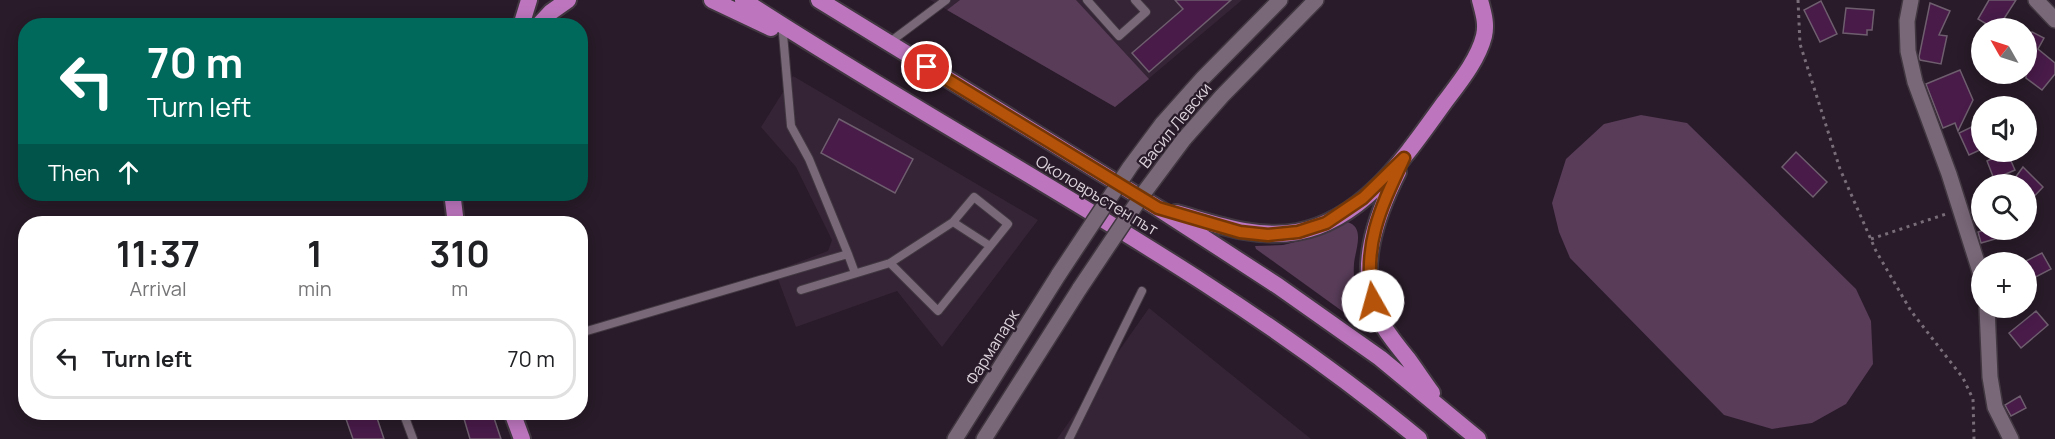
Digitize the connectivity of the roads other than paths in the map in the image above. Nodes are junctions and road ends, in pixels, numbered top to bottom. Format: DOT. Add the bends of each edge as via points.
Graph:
graph roads {
  1 [pos="529,0"];
  2 [pos="568,0"];
  3 [pos="712,0"];
  4 [pos="744,0"];
  5 [pos="819,0"];
  6 [pos="946,0"];
  7 [pos="1087,0"];
  8 [pos="1135,0"];
  9 [pos="1280,0"];
  10 [pos="1316,0"];
  11 [pos="1480,0"];
  12 [pos="1911,0"];
  13 [pos="2036,0"];
  14 [pos="839,6"];
  15 [pos="523,18"];
  16 [pos="545,18"];
  17 [pos="2055,20"];
  18 [pos="783,34"];
  19 [pos="811,44"];
  20 [pos="888,44"];
  21 [pos="1404,158"];
  22 [pos="453,201"];
  23 [pos="1158,208"];
  24 [pos="455,216"];
  25 [pos="953,222"];
  26 [pos="990,246"];
  27 [pos="1974,252"];
  28 [pos="848,254"];
  29 [pos="890,262"];
  30 [pos="855,273"];
  31 [pos="1059,274"];
  32 [pos="801,290"];
  33 [pos="1142,291"];
  34 [pos="1987,318"];
  35 [pos="588,331"];
  36 [pos="1442,408"];
  37 [pos="407,420"];
  38 [pos="515,420"];
  39 [pos="414,439"];
  40 [pos="522,439"];
  41 [pos="955,439"];
  42 [pos="984,439"];
  43 [pos="1069,439"];
  44 [pos="1419,439"];
  45 [pos="1478,439"];
  46 [pos="2011,439"];
  1 -- 15 [label="highway"];
  2 -- 16 [label="highway"];
  3 -- 18 [label="highway"];
  4 -- 19 [label="highway, Околовръстен път"];
  5 -- 14 [label="highway, Околовръстен път"];
  6 -- 20 [label="lane"];
  7 -- 8 [label="lane" via="1119,36 1146,12"];
  9 -- 31 [label="street, Васил Левски, bridge" via="1162,124"];
  10 -- 42 [label="street, Васил Левски, bridge" via="1184,139 1080,288"];
  11 -- 21 [label="highway" via="1485,17 1484,35 1475,56"];
  12 -- 27 [label="street" via="1908,51 1915,82"];
  13 -- 17 [label="street"];
  14 -- 20 [label="highway, Околовръстен път"];
  18 -- 19 [label="highway"];
  18 -- 28 [label="lane" via="791,126"];
  19 -- 44 [label="highway, Околовръстен път" via="1197,279 1308,353"];
  20 -- 23 [label="highway, Околовръстен път"];
  21 -- 23 [label="highway" via="1351,208 1326,223 1298,232 1240,232"];
  21 -- 36 [label="highway" via="1376,225 1370,283 1379,318"];
  22 -- 24 [label="highway"];
  23 -- 36 [label="highway, Околовръстен път" via="1304,304"];
  25 -- 26 [label="lane"];
  25 -- 26 [label="lane" via="974,197 1008,224"];
  25 -- 29 [label="lane"];
  26 -- 29 [label="lane" via="938,311"];
  28 -- 30 [label="lane"];
  28 -- 35 [label="lane"];
  29 -- 30 [label="lane"];
  30 -- 32 [label="lane"];
  31 -- 41 [label="street, Фармапарк"];
  33 -- 43 [label="lane"];
  34 -- 46 [label="street" via="1995,407"];
  36 -- 45 [label="highway, Околовръстен път"];
  37 -- 39 [label="lane"];
  38 -- 40 [label="highway"];
}
